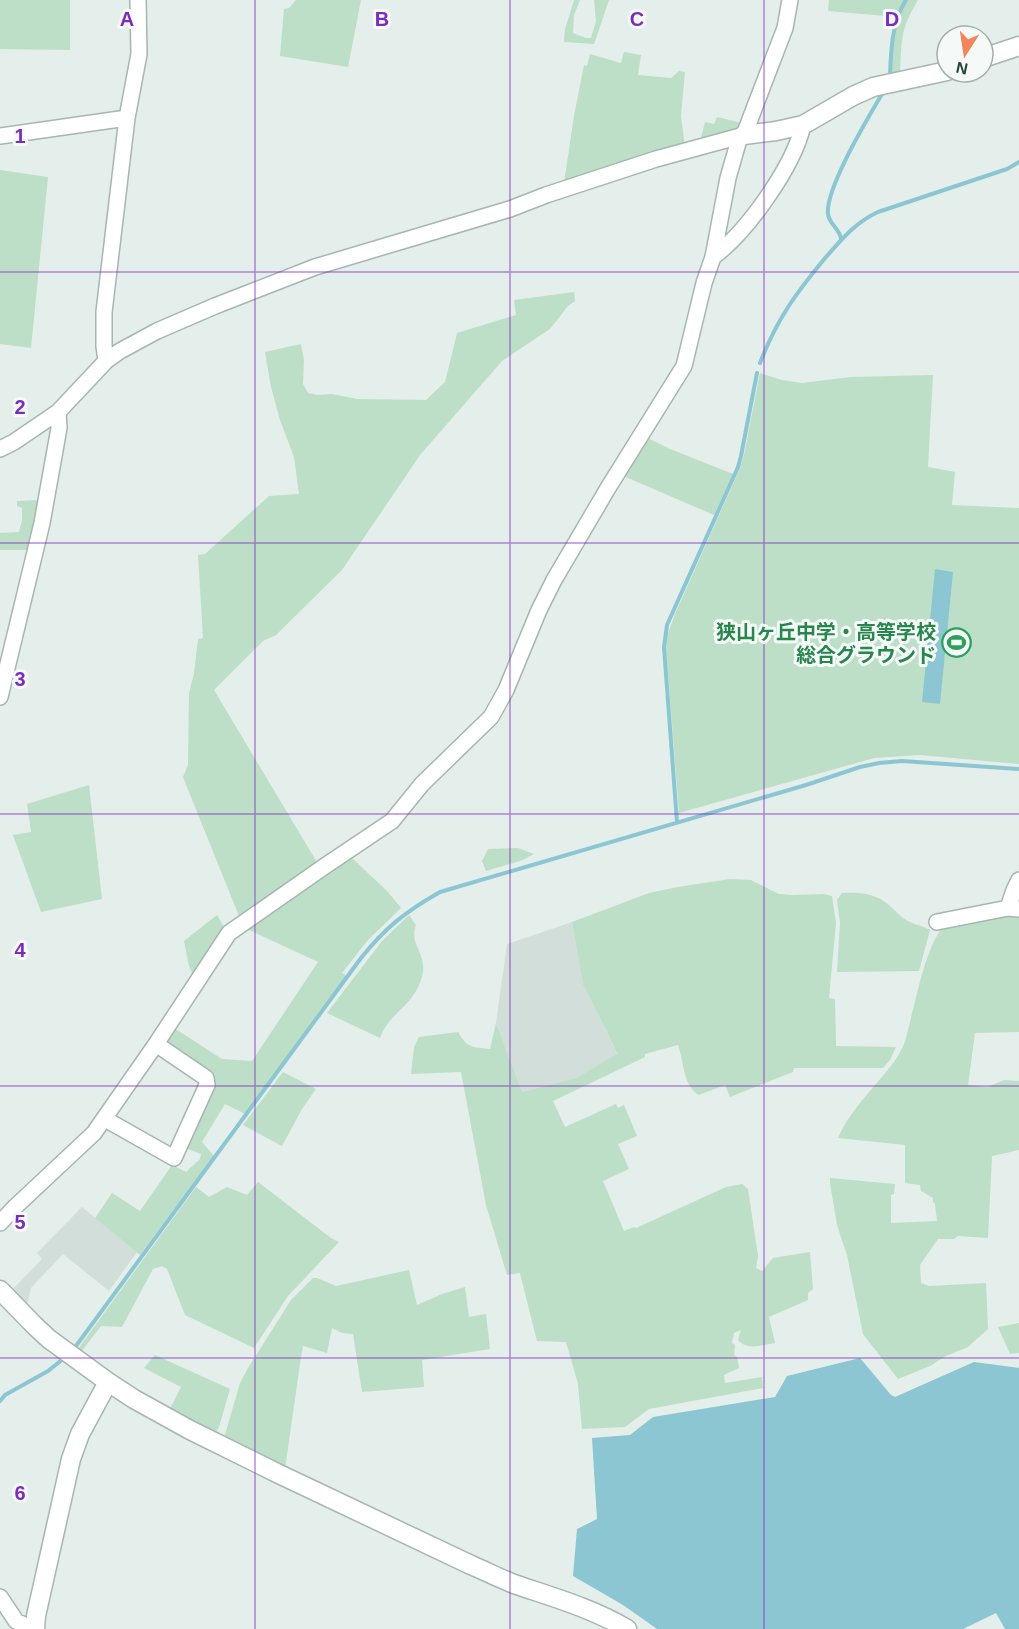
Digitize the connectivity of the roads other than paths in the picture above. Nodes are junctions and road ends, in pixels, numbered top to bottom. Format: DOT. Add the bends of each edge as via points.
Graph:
graph roads {
  1 [pos="138,0"];
  2 [pos="790,0"];
  3 [pos="1019,46"];
  4 [pos="995,54"];
  5 [pos="935,73"];
  6 [pos="127,118"];
  7 [pos="803,125"];
  8 [pos="0,136"];
  9 [pos="742,136"];
  10 [pos="713,257"];
  11 [pos="106,361"];
  12 [pos="58,411"];
  13 [pos="0,449"];
  14 [pos="0,697"];
  15 [pos="1019,880"];
  16 [pos="1013,909"];
  17 [pos="937,922"];
  18 [pos="156,1044"];
  19 [pos="105,1119"];
  20 [pos="0,1223"];
  21 [pos="0,1290"];
  22 [pos="108,1382"];
  23 [pos="0,1597"];
  24 [pos="33,1629"];
  25 [pos="627,1629"];
  1 -- 6 [label="street" via="139,54"];
  2 -- 9 [label="street" via="780,41"];
  3 -- 4 [label="street"];
  5 -- 7 [label="street" via="873,87"];
  6 -- 8 [label="street"];
  6 -- 11 [label="street" via="104,312"];
  7 -- 9 [label="street"];
  7 -- 10 [label="street" via="800,139 777,182 741,231"];
  9 -- 10 [label="street" via="728,178"];
  9 -- 11 [label="street" via="656,159 510,209 315,267 157,331"];
  10 -- 18 [label="street" via="684,366 554,580 491,717 422,784 392,821 229,933"];
  11 -- 12 [label="street"];
  12 -- 13 [label="street"];
  12 -- 14 [label="street" via="59,428 42,523"];
  15 -- 16 [label="street"];
  16 -- 17 [label="street"];
  18 -- 19 [label="street"];
  18 -- 19 [label="street" via="206,1078 207,1085 174,1158"];
  19 -- 20 [label="street"];
  21 -- 22 [label="street" via="49,1339"];
  22 -- 24 [label="street" via="80,1434 71,1460"];
  22 -- 25 [label="street" via="190,1430 404,1534 511,1583"];
  23 -- 24 [label="street" via="16,1621"];
}
